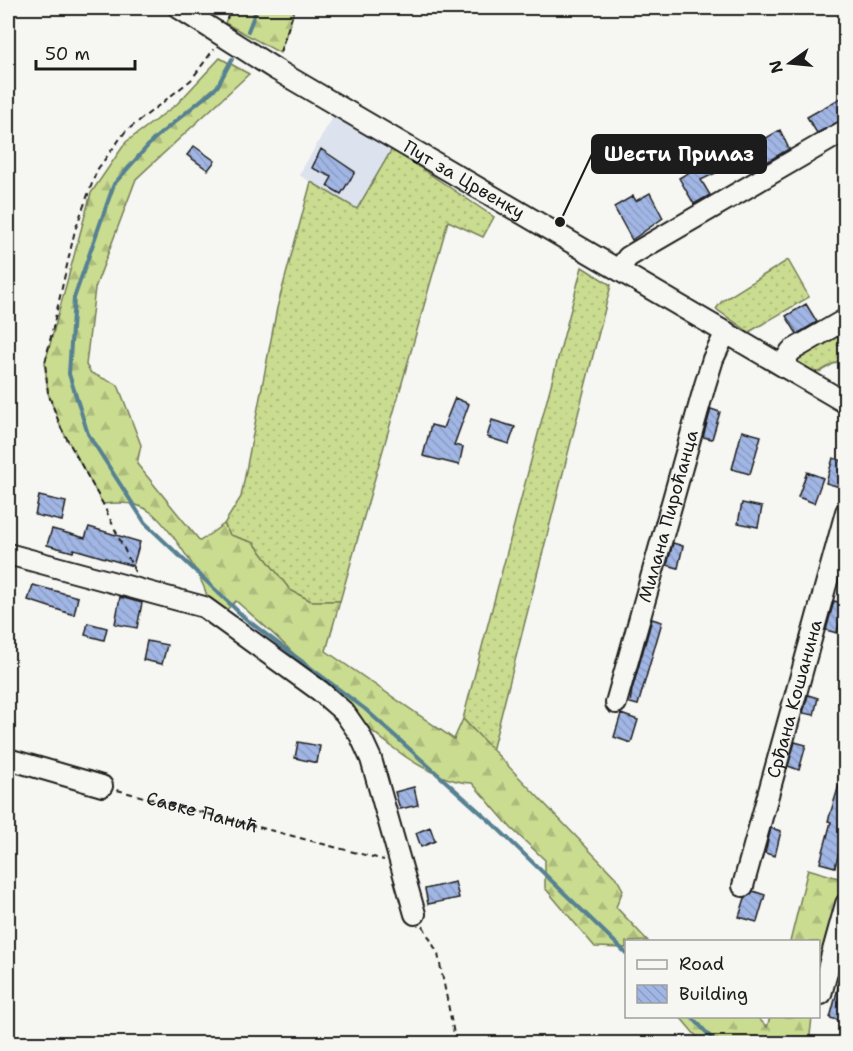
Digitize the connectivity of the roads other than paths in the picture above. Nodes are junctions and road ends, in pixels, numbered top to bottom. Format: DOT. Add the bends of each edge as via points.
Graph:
graph roads {
  1 [pos="179,8"];
  2 [pos="846,130"];
  3 [pos="619,269"];
  4 [pos="846,319"];
  5 [pos="726,332"];
  6 [pos="782,365"];
  7 [pos="846,403"];
  8 [pos="846,513"];
  9 [pos="8,554"];
  10 [pos="616,703"];
  11 [pos="8,759"];
  12 [pos="102,786"];
  13 [pos="743,886"];
  14 [pos="846,904"];
  15 [pos="415,914"];
  16 [pos="821,994"];
  1 -- 3 [label="street, Пут за Црвенку" via="275,69"];
  2 -- 3 [label="street" via="628,257"];
  3 -- 5 [label="street, Пут за Црвенку"];
  4 -- 6 [label="street" via="791,351"];
  5 -- 6 [label="street, Пут за Црвенку"];
  5 -- 10 [label="street, Милана Пироћанца" via="705,385"];
  6 -- 7 [label="street, Пут за Црвенку"];
  8 -- 13 [label="street, Срђана Кошанина"];
  9 -- 15 [label="street" via="204,607 344,712 371,759"];
  11 -- 12 [label="street"];
  14 -- 16 [label="street"];
}
